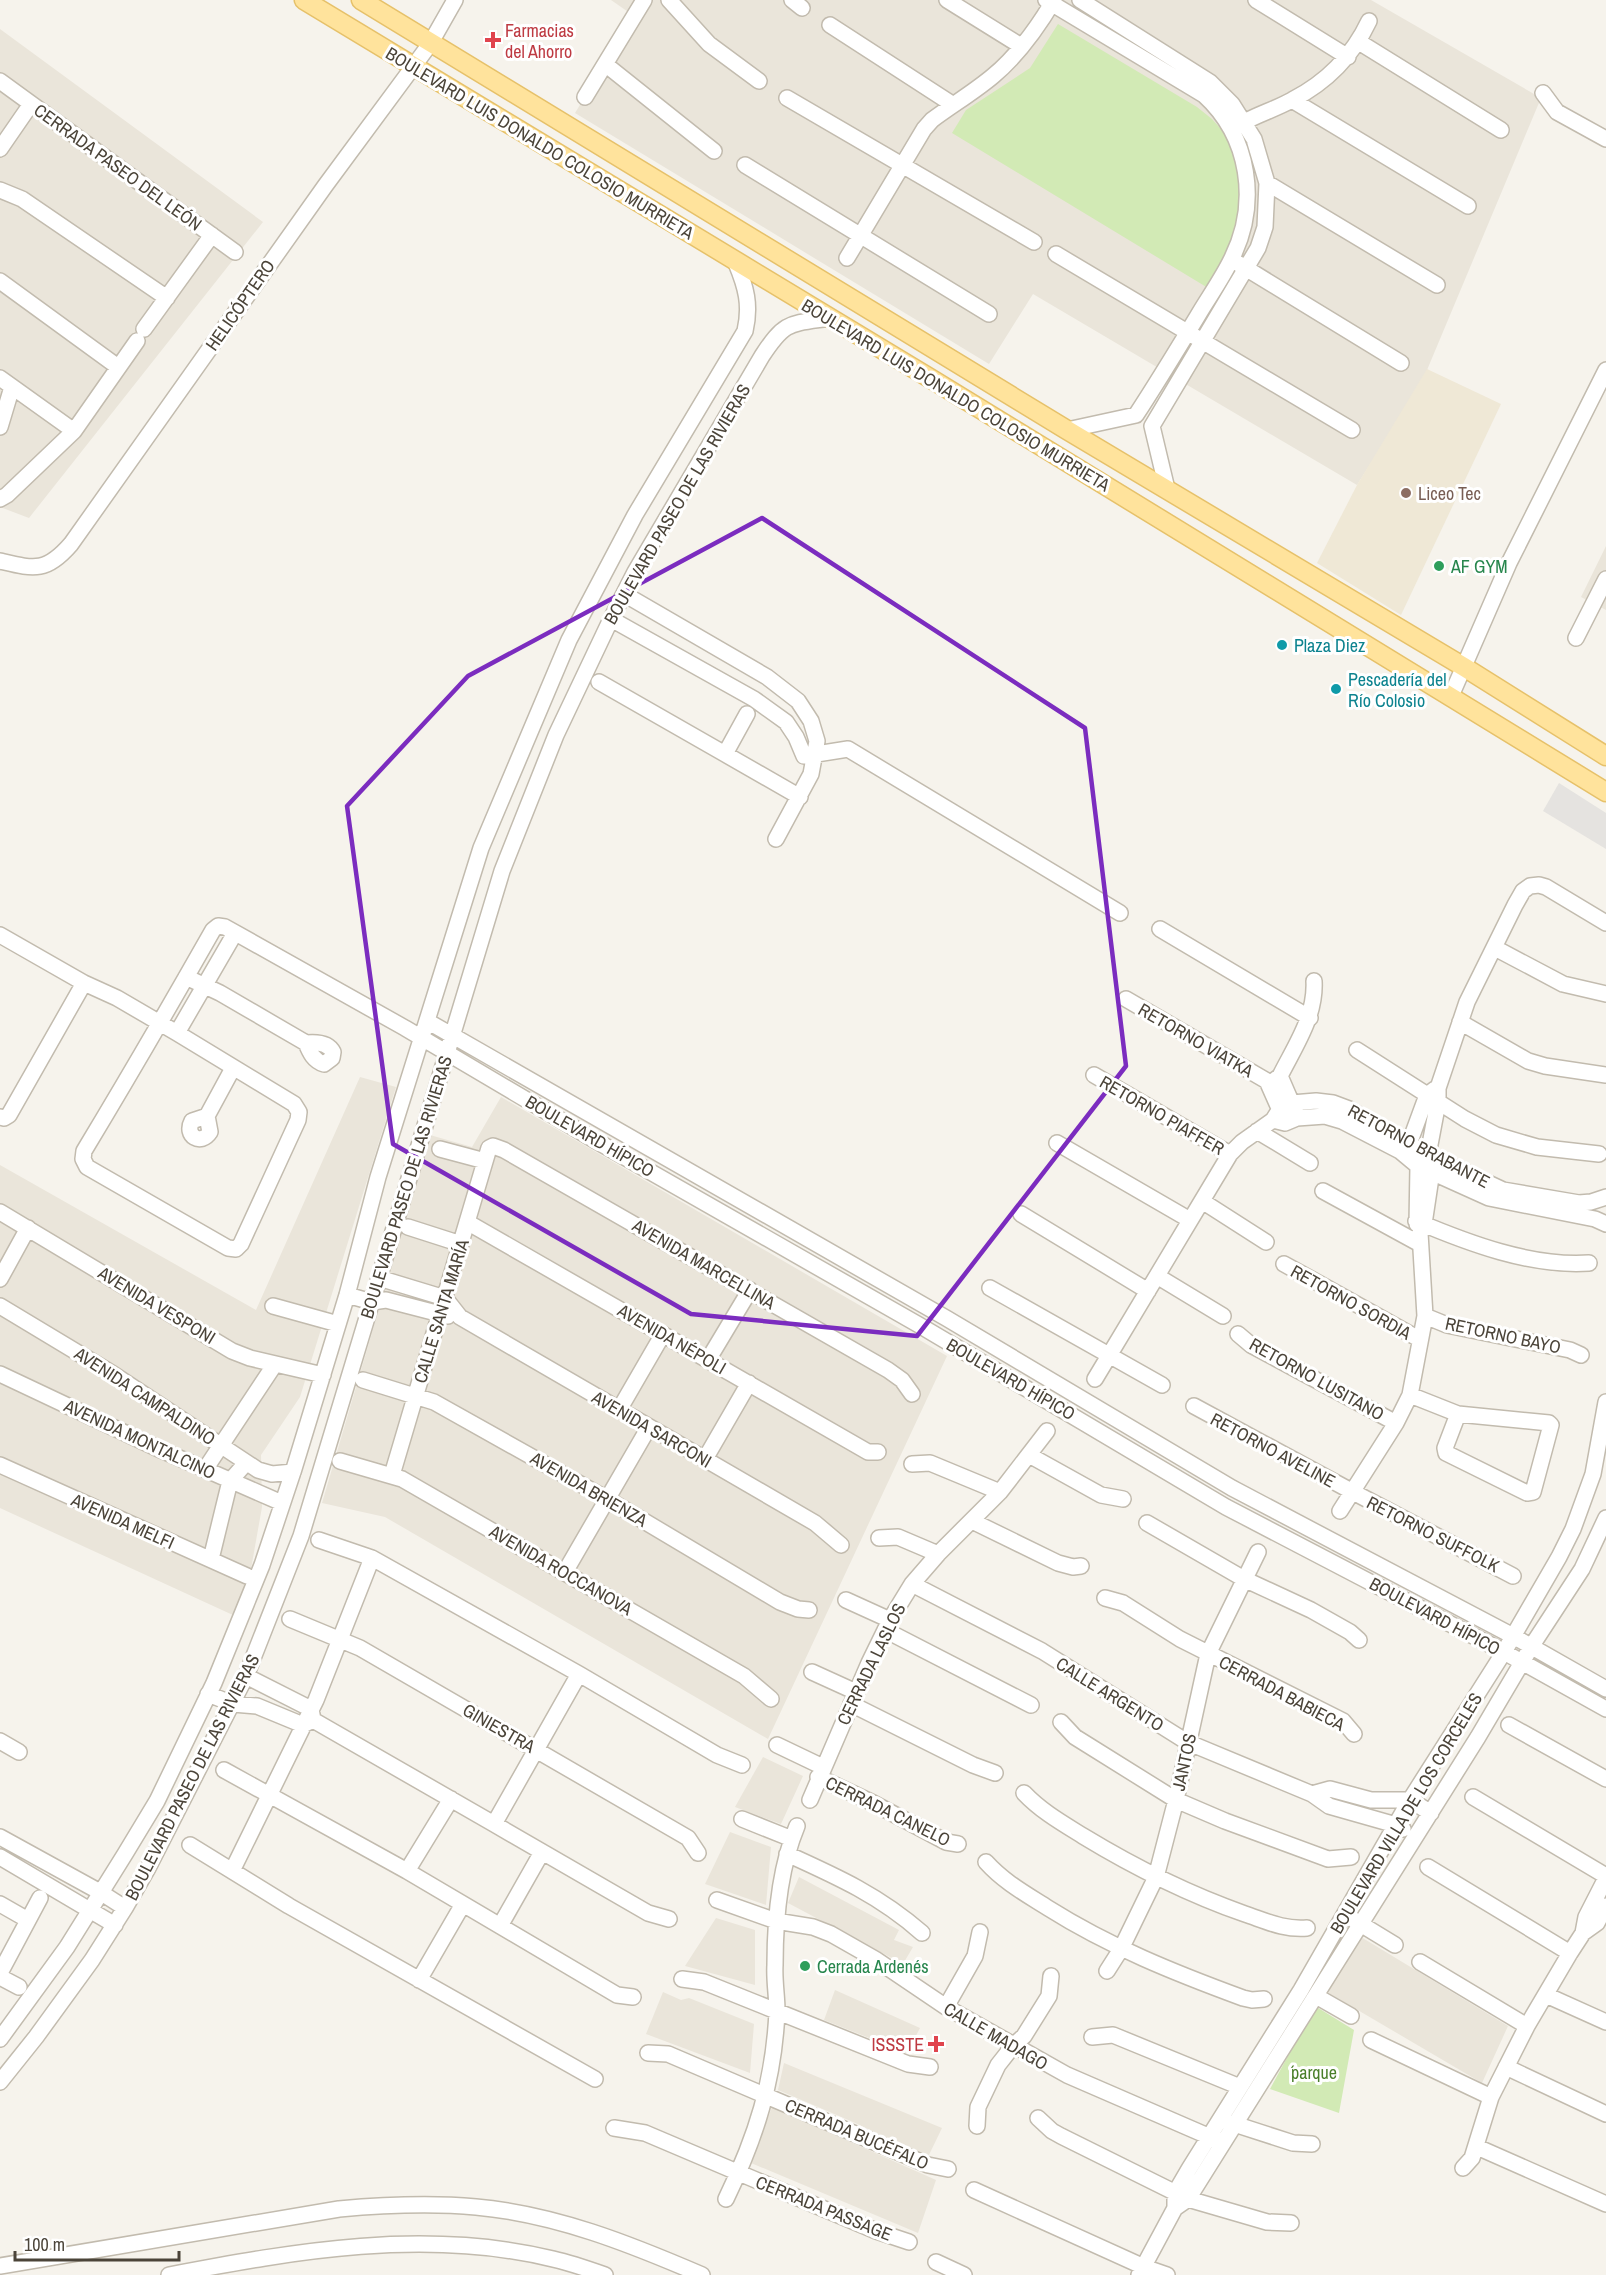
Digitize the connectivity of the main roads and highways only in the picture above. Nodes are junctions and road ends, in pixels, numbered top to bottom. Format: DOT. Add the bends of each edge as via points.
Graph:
graph roads {
  1 [pos="304,0"];
  2 [pos="361,0"];
  3 [pos="947,356"];
  4 [pos="933,380"];
  5 [pos="1606,756"];
  6 [pos="1606,792"];
  1 -- 4 [label="main road, BOULEVARD LUIS DONALDO COLOSIO MURRIETA"];
  2 -- 3 [label="main road, BOULEVARD LUIS DONALDO COLOSIO MURRIETA"];
  3 -- 4 [label="main road"];
  3 -- 5 [label="main road, BOULEVARD LUIS DONALDO COLOSIO MURRIETA"];
  4 -- 6 [label="main road, BOULEVARD LUIS DONALDO COLOSIO MURRIETA"];
}
